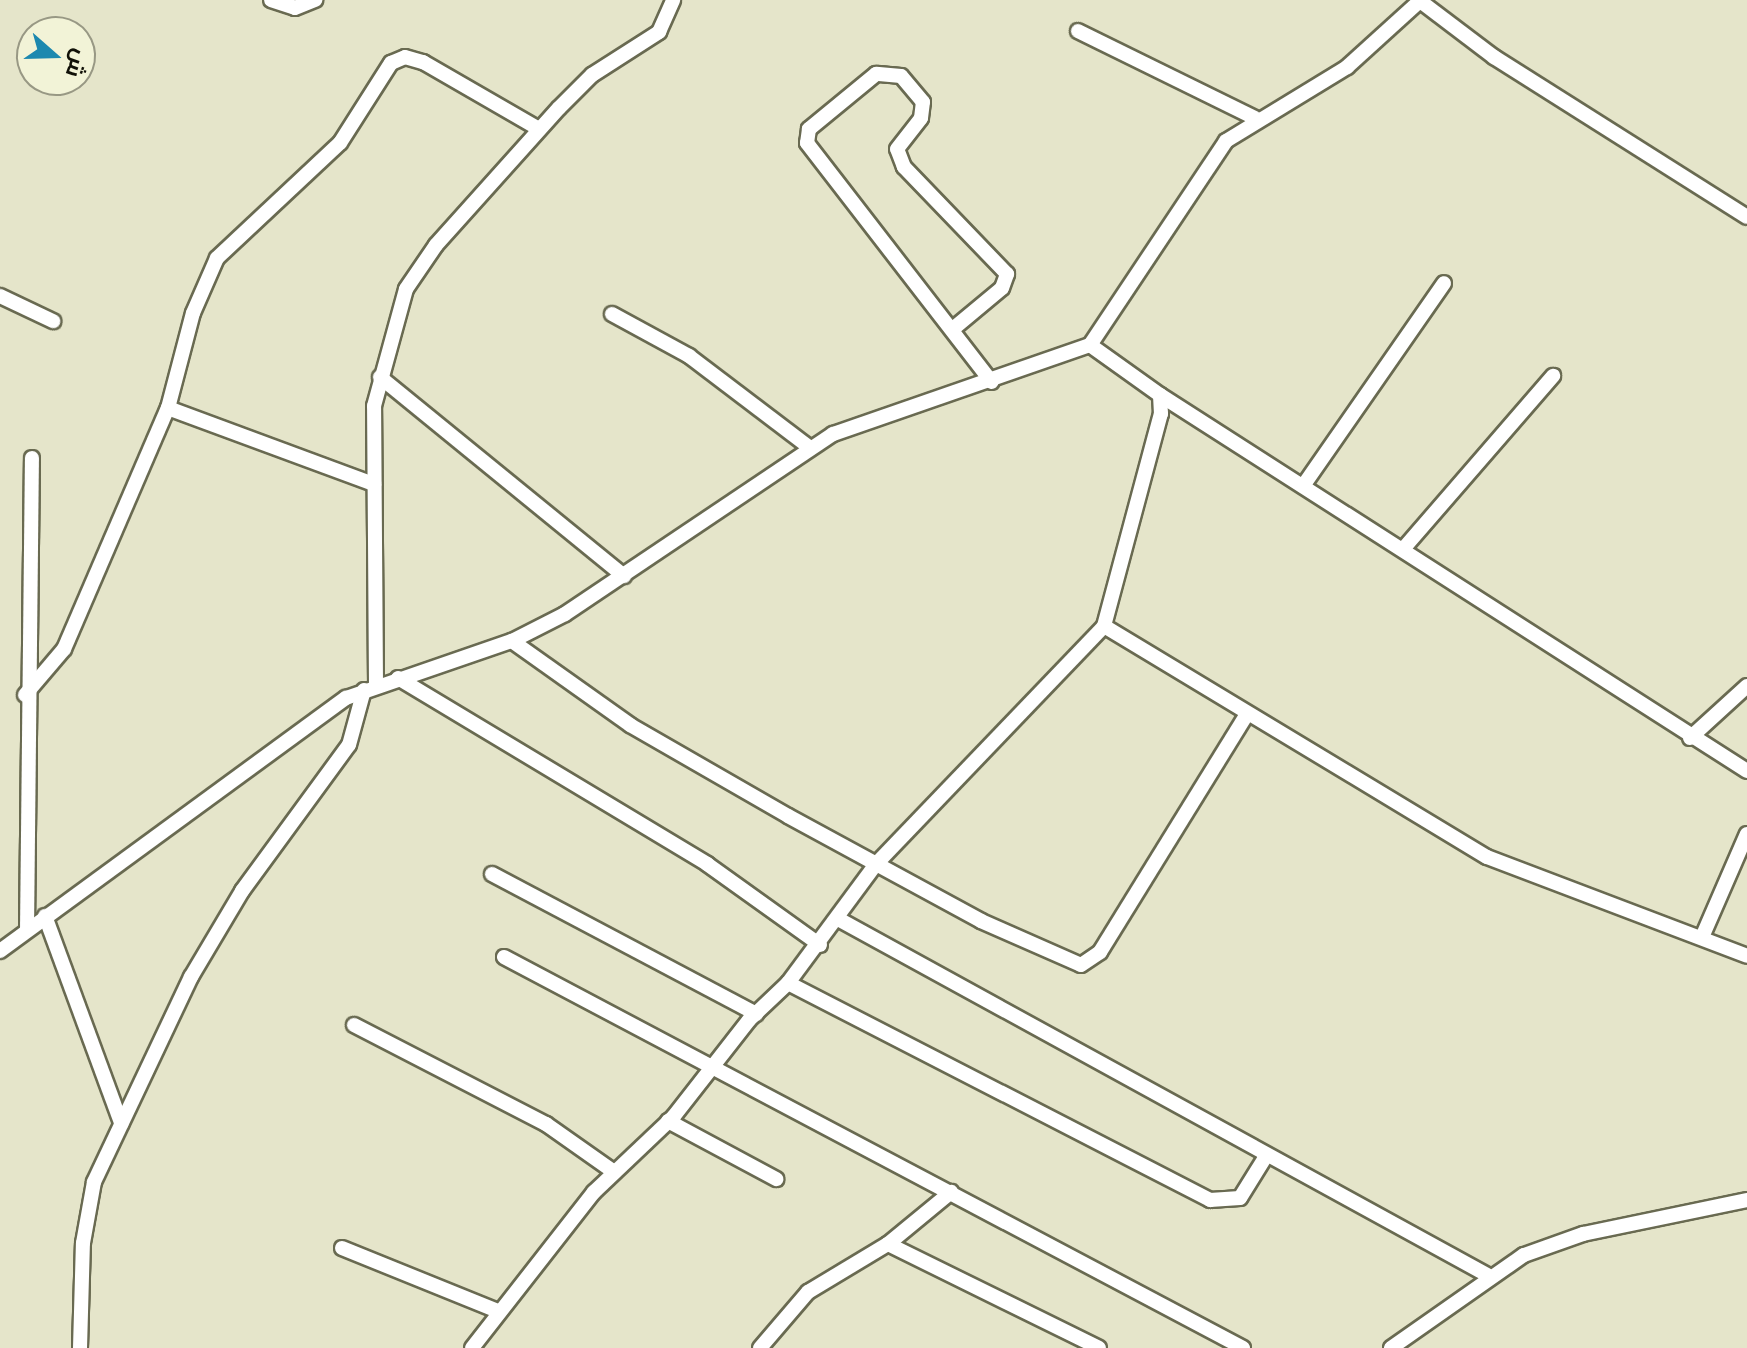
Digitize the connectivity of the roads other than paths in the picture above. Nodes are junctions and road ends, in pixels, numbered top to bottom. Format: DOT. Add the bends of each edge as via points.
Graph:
graph roads {
  1 [pos="271,0"];
  2 [pos="315,0"];
  3 [pos="673,0"];
  4 [pos="1420,1"];
  5 [pos="1078,31"];
  6 [pos="1255,118"];
  7 [pos="539,129"];
  8 [pos="1747,217"];
  9 [pos="1444,283"];
  10 [pos="0,296"];
  11 [pos="612,314"];
  12 [pos="53,321"];
  13 [pos="954,328"];
  14 [pos="1090,345"];
  15 [pos="1553,376"];
  16 [pos="380,377"];
  17 [pos="992,382"];
  18 [pos="1160,395"];
  19 [pos="168,408"];
  20 [pos="809,447"];
  21 [pos="32,458"];
  22 [pos="374,484"];
  23 [pos="1303,486"];
  24 [pos="1404,548"];
  25 [pos="624,576"];
  26 [pos="1104,626"];
  27 [pos="512,641"];
  28 [pos="398,678"];
  29 [pos="1747,686"];
  30 [pos="370,687"];
  31 [pos="25,695"];
  32 [pos="1245,717"];
  33 [pos="1690,738"];
  34 [pos="1747,771"];
  35 [pos="1747,834"];
  36 [pos="876,864"];
  37 [pos="492,874"];
  38 [pos="45,916"];
  39 [pos="840,920"];
  40 [pos="27,930"];
  41 [pos="1703,935"];
  42 [pos="820,945"];
  43 [pos="0,951"];
  44 [pos="1747,956"];
  45 [pos="504,957"];
  46 [pos="788,983"];
  47 [pos="756,1014"];
  48 [pos="354,1025"];
  49 [pos="713,1067"];
  50 [pos="668,1121"];
  51 [pos="121,1123"];
  52 [pos="1266,1156"];
  53 [pos="614,1172"];
  54 [pos="776,1179"];
  55 [pos="951,1192"];
  56 [pos="1747,1200"];
  57 [pos="888,1244"];
  58 [pos="342,1248"];
  59 [pos="1487,1275"];
  60 [pos="498,1311"];
  61 [pos="1236,1346"];
  62 [pos="80,1348"];
  63 [pos="472,1348"];
  64 [pos="760,1348"];
  65 [pos="1099,1348"];
  66 [pos="1391,1348"];
  1 -- 2 [label="street" via="295,8"];
  3 -- 7 [label="street" via="659,32 592,75"];
  4 -- 6 [label="street" via="1347,67"];
  4 -- 8 [label="street" via="1481,49"];
  5 -- 6 [label="street"];
  6 -- 14 [label="street" via="1212,157"];
  7 -- 16 [label="street" via="415,276 389,332"];
  7 -- 19 [label="street" via="423,62 405,57 391,63 340,143 217,258 193,313"];
  9 -- 23 [label="street"];
  10 -- 12 [label="street"];
  11 -- 20 [label="street" via="689,356"];
  13 -- 13 [label="street" via="807,143 809,129 876,74 901,76 923,102 921,118 897,149 904,167 1007,274 1002,288"];
  13 -- 17 [label="street"];
  14 -- 17 [label="street"];
  14 -- 18 [label="street"];
  15 -- 24 [label="street"];
  16 -- 22 [label="street"];
  16 -- 25 [label="street"];
  17 -- 20 [label="street"];
  18 -- 23 [label="street"];
  18 -- 26 [label="street" via="1156,442"];
  19 -- 22 [label="street"];
  19 -- 31 [label="street" via="64,649"];
  20 -- 25 [label="street"];
  21 -- 31 [label="street"];
  22 -- 30 [label="street"];
  23 -- 24 [label="street"];
  24 -- 33 [label="street"];
  25 -- 27 [label="street"];
  26 -- 32 [label="street"];
  26 -- 36 [label="street"];
  27 -- 28 [label="street"];
  27 -- 36 [label="street" via="630,725"];
  28 -- 30 [label="street"];
  28 -- 42 [label="street" via="707,864"];
  29 -- 33 [label="street"];
  30 -- 38 [label="street" via="306,720"];
  30 -- 51 [label="street" via="349,745 242,891 191,977"];
  31 -- 40 [label="street"];
  32 -- 36 [label="street" via="1100,952 1081,965"];
  32 -- 41 [label="street" via="1487,857 1662,926"];
  33 -- 34 [label="street"];
  35 -- 41 [label="street"];
  36 -- 39 [label="street"];
  37 -- 47 [label="street"];
  38 -- 40 [label="street"];
  38 -- 51 [label="street"];
  39 -- 42 [label="street"];
  39 -- 52 [label="street"];
  40 -- 43 [label="street"];
  41 -- 44 [label="street"];
  42 -- 46 [label="street"];
  45 -- 49 [label="street"];
  46 -- 47 [label="street"];
  46 -- 52 [label="street" via="1210,1200 1240,1198"];
  47 -- 49 [label="street"];
  48 -- 53 [label="street" via="546,1124"];
  49 -- 50 [label="street"];
  49 -- 55 [label="street"];
  50 -- 53 [label="street"];
  50 -- 54 [label="street"];
  51 -- 62 [label="street" via="94,1182 83,1243"];
  52 -- 59 [label="street"];
  53 -- 60 [label="street"];
  55 -- 57 [label="street"];
  55 -- 61 [label="street"];
  56 -- 59 [label="street" via="1583,1234"];
  57 -- 64 [label="street" via="808,1292"];
  57 -- 65 [label="street"];
  58 -- 60 [label="street"];
  59 -- 66 [label="street"];
  60 -- 63 [label="street"];
}
